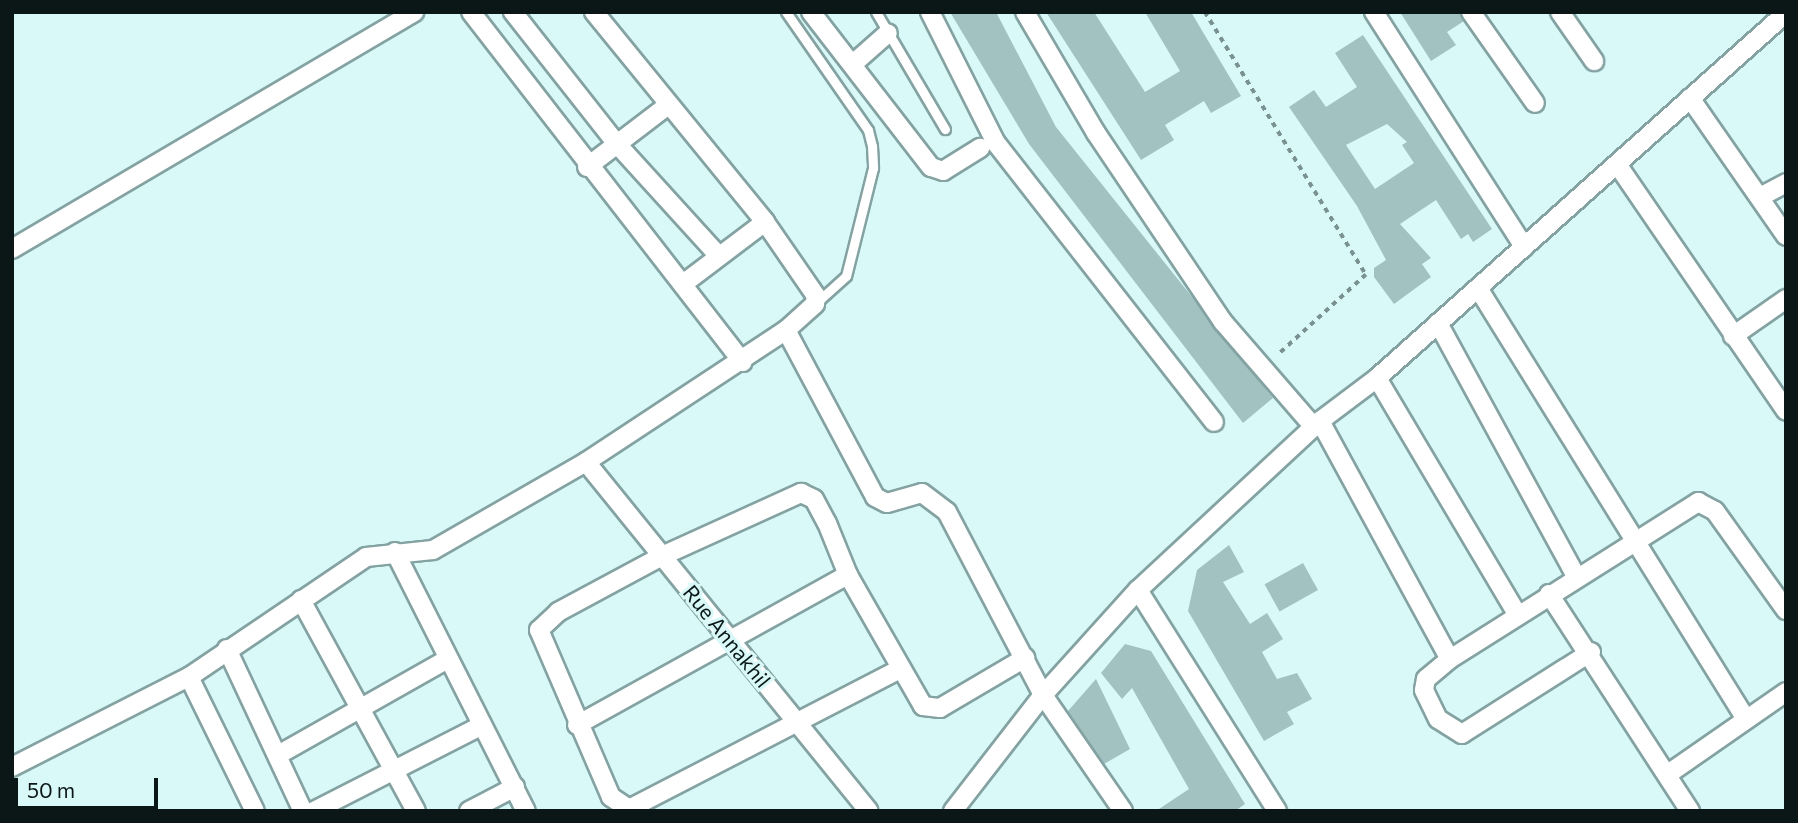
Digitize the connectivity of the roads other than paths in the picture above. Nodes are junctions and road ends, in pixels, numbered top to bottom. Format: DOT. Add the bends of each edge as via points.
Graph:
graph roads {
  1 [pos="414,12"];
  2 [pos="471,12"];
  3 [pos="513,12"];
  4 [pos="594,12"];
  5 [pos="786,12"];
  6 [pos="811,12"];
  7 [pos="876,12"];
  8 [pos="930,12"];
  9 [pos="1025,12"];
  10 [pos="1374,12"];
  11 [pos="1471,12"];
  12 [pos="1560,12"];
  13 [pos="1776,16"];
  14 [pos="888,33"];
  15 [pos="1594,61"];
  16 [pos="853,63"];
  17 [pos="1690,99"];
  18 [pos="1535,103"];
  19 [pos="668,105"];
  20 [pos="945,129"];
  21 [pos="617,144"];
  22 [pos="979,148"];
  23 [pos="1617,164"];
  24 [pos="587,167"];
  25 [pos="1786,183"];
  26 [pos="1760,197"];
  27 [pos="765,222"];
  28 [pos="1786,236"];
  29 [pos="1524,247"];
  30 [pos="12,249"];
  31 [pos="719,256"];
  32 [pos="684,284"];
  33 [pos="1478,288"];
  34 [pos="1786,299"];
  35 [pos="816,304"];
  36 [pos="1438,323"];
  37 [pos="786,330"];
  38 [pos="1733,336"];
  39 [pos="743,362"];
  40 [pos="1377,378"];
  41 [pos="1786,411"];
  42 [pos="1214,422"];
  43 [pos="1317,424"];
  44 [pos="586,462"];
  45 [pos="1635,538"];
  46 [pos="395,552"];
  47 [pos="662,556"];
  48 [pos="848,575"];
  49 [pos="1577,578"];
  50 [pos="1138,590"];
  51 [pos="1549,594"];
  52 [pos="301,600"];
  53 [pos="1786,610"];
  54 [pos="1517,614"];
  55 [pos="730,639"];
  56 [pos="227,649"];
  57 [pos="1591,652"];
  58 [pos="1025,658"];
  59 [pos="1450,659"];
  60 [pos="446,660"];
  61 [pos="900,669"];
  62 [pos="189,677"];
  63 [pos="1786,692"];
  64 [pos="1043,695"];
  65 [pos="359,708"];
  66 [pos="1746,719"];
  67 [pos="797,723"];
  68 [pos="577,725"];
  69 [pos="481,726"];
  70 [pos="278,755"];
  71 [pos="12,767"];
  72 [pos="393,769"];
  73 [pos="1671,772"];
  74 [pos="515,787"];
  75 [pos="1273,809"];
  76 [pos="255,811"];
  77 [pos="303,811"];
  78 [pos="314,811"];
  79 [pos="416,811"];
  80 [pos="469,811"];
  81 [pos="526,811"];
  82 [pos="869,811"];
  83 [pos="953,811"];
  84 [pos="1123,811"];
  85 [pos="1690,811"];
  1 -- 30 [label="street"];
  2 -- 24 [label="street"];
  3 -- 21 [label="street"];
  4 -- 19 [label="street"];
  5 -- 35 [label="lane" via="868,130 872,146 873,168 846,276"];
  6 -- 16 [label="street"];
  7 -- 14 [label="lane"];
  8 -- 42 [label="street" via="996,143"];
  9 -- 43 [label="street" via="1111,156 1223,321"];
  10 -- 29 [label="street"];
  11 -- 18 [label="street"];
  12 -- 15 [label="street"];
  13 -- 17 [label="street"];
  14 -- 16 [label="street"];
  14 -- 20 [label="lane"];
  16 -- 22 [label="street" via="931,167 943,171"];
  17 -- 23 [label="street"];
  17 -- 26 [label="street"];
  19 -- 21 [label="street"];
  19 -- 27 [label="street"];
  21 -- 24 [label="street"];
  21 -- 31 [label="street"];
  23 -- 29 [label="street"];
  23 -- 38 [label="street"];
  24 -- 32 [label="street"];
  25 -- 26 [label="street"];
  26 -- 28 [label="street"];
  27 -- 31 [label="street"];
  27 -- 35 [label="street"];
  29 -- 33 [label="street"];
  31 -- 32 [label="street"];
  32 -- 39 [label="street"];
  33 -- 36 [label="street"];
  33 -- 45 [label="street"];
  34 -- 38 [label="street"];
  35 -- 37 [label="street"];
  36 -- 40 [label="street"];
  36 -- 49 [label="street"];
  37 -- 39 [label="street"];
  37 -- 58 [label="street" via="875,496 887,503 914,494 935,498"];
  38 -- 41 [label="street"];
  39 -- 44 [label="street"];
  40 -- 43 [label="street"];
  40 -- 54 [label="street"];
  43 -- 50 [label="street"];
  43 -- 59 [label="street"];
  44 -- 46 [label="street" via="433,550"];
  44 -- 47 [label="street, Rue Annakhil"];
  45 -- 49 [label="street"];
  45 -- 53 [label="street" via="1688,504 1707,504"];
  45 -- 66 [label="street"];
  46 -- 52 [label="street" via="366,557"];
  46 -- 60 [label="street"];
  47 -- 48 [label="street" via="801,493 814,499"];
  47 -- 55 [label="street, Rue Annakhil"];
  47 -- 68 [label="street" via="540,626 542,647"];
  48 -- 55 [label="street"];
  48 -- 61 [label="street"];
  49 -- 51 [label="street"];
  50 -- 64 [label="street"];
  50 -- 75 [label="street"];
  51 -- 54 [label="street"];
  51 -- 57 [label="street"];
  52 -- 56 [label="street"];
  52 -- 65 [label="street"];
  54 -- 59 [label="street"];
  55 -- 67 [label="street, Rue Annakhil"];
  55 -- 68 [label="street"];
  56 -- 62 [label="street"];
  56 -- 70 [label="street"];
  57 -- 59 [label="street" via="1487,722 1456,735 1438,719 1424,690 1426,679"];
  57 -- 73 [label="street"];
  58 -- 61 [label="street" via="933,710 923,706"];
  58 -- 64 [label="street"];
  60 -- 65 [label="street"];
  60 -- 69 [label="street"];
  61 -- 67 [label="street"];
  62 -- 71 [label="street"];
  62 -- 76 [label="street"];
  63 -- 66 [label="street"];
  64 -- 83 [label="street"];
  64 -- 84 [label="street"];
  65 -- 70 [label="street"];
  65 -- 72 [label="street"];
  66 -- 73 [label="street"];
  67 -- 68 [label="street" via="629,809 611,797"];
  67 -- 82 [label="street, Rue Annakhil"];
  69 -- 72 [label="street"];
  69 -- 74 [label="street"];
  70 -- 77 [label="street"];
  72 -- 78 [label="street"];
  72 -- 79 [label="street"];
  73 -- 85 [label="street"];
  74 -- 80 [label="street"];
  74 -- 81 [label="street"];
}
